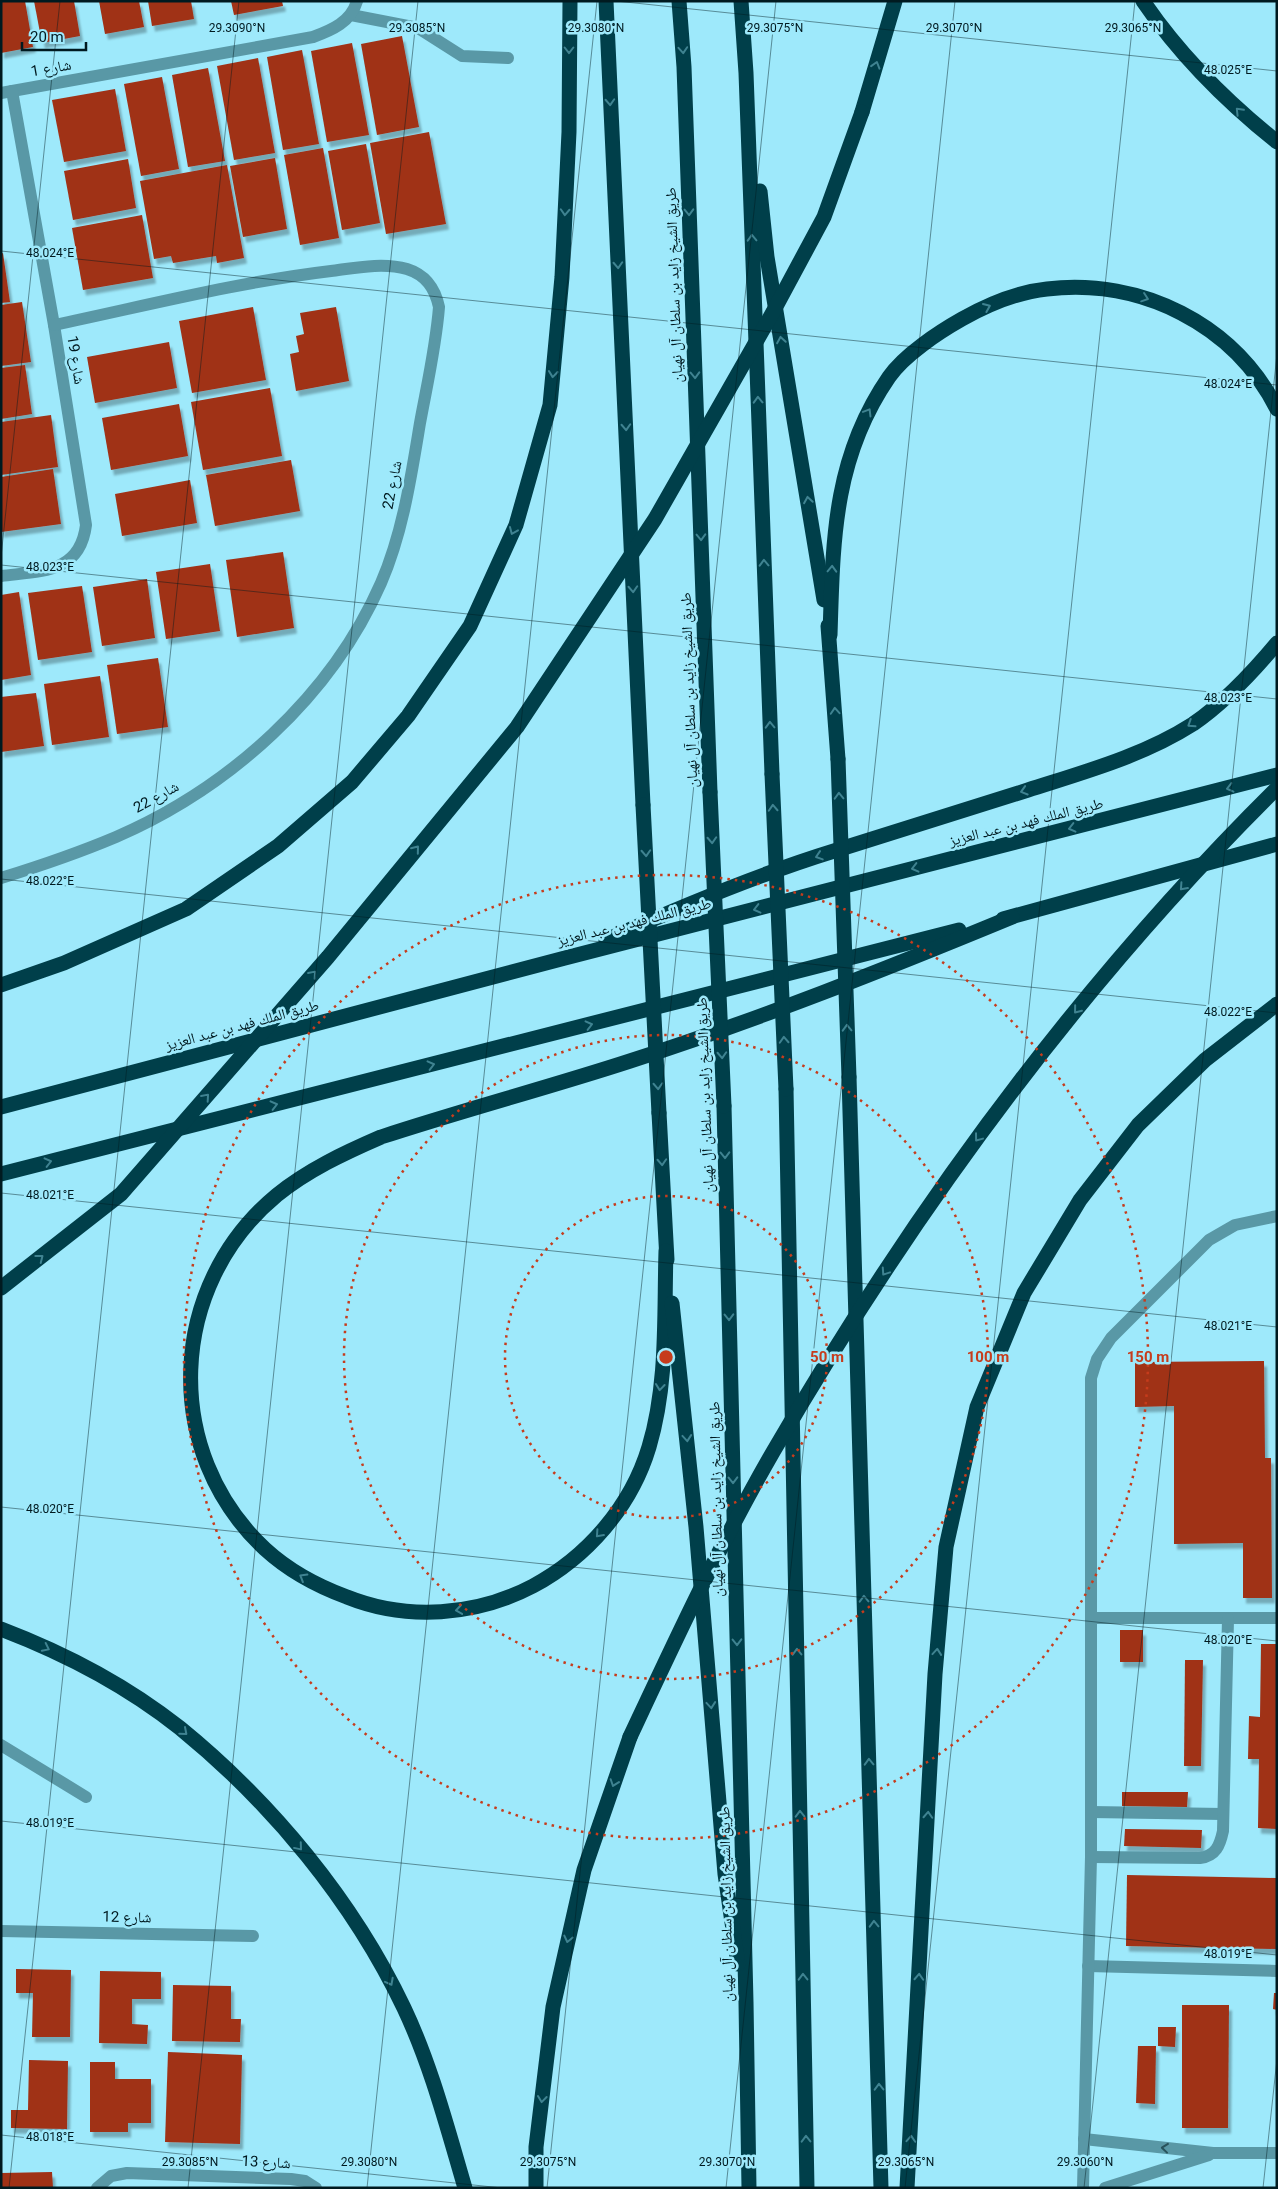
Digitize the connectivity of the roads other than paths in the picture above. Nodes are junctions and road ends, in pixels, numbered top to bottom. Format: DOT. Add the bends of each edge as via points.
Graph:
graph roads {
  1 [pos="358,1"];
  2 [pos="570,1"];
  3 [pos="606,1"];
  4 [pos="679,1"];
  5 [pos="741,1"];
  6 [pos="895,1"];
  7 [pos="1143,1"];
  8 [pos="351,15"];
  9 [pos="508,58"];
  10 [pos="746,73"];
  11 [pos="6,92"];
  12 [pos="1277,142"];
  13 [pos="54,325"];
  14 [pos="1277,409"];
  15 [pos="1,576"];
  16 [pos="830,635"];
  17 [pos="1277,643"];
  18 [pos="1277,776"];
  19 [pos="1277,788"];
  20 [pos="1277,844"];
  21 [pos="1,878"];
  22 [pos="1012,917"];
  23 [pos="565,958"];
  24 [pos="1,985"];
  25 [pos="1277,1004"];
  26 [pos="1,1107"];
  27 [pos="1,1174"];
  28 [pos="1277,1216"];
  29 [pos="666,1250"];
  30 [pos="1,1288"];
  31 [pos="1092,1618"];
  32 [pos="1277,1618"];
  33 [pos="1228,1619"];
  34 [pos="1,1628"];
  35 [pos="1,1744"];
  36 [pos="86,1797"];
  37 [pos="1091,1812"];
  38 [pos="1223,1814"];
  39 [pos="1091,1857"];
  40 [pos="1,1931"];
  41 [pos="253,1936"];
  42 [pos="1088,1966"];
  43 [pos="1277,1971"];
  44 [pos="746,2002"];
  45 [pos="1084,2139"];
  46 [pos="1213,2153"];
  47 [pos="1277,2153"];
  48 [pos="98,2188"];
  49 [pos="316,2188"];
  50 [pos="465,2188"];
  51 [pos="536,2188"];
  52 [pos="749,2188"];
  53 [pos="808,2188"];
  54 [pos="881,2188"];
  55 [pos="907,2188"];
  56 [pos="1083,2188"];
  57 [pos="1105,2188"];
  1 -- 8 [label="street, شارع 1"];
  2 -- 24 [label="highway, one-way" via="569,132 562,277 550,405 516,525 470,626 408,716 352,782 278,846 186,909 64,963"];
  3 -- 29 [label="highway, one-way, bridge"];
  4 -- 44 [label="highway, طريق الشيخ زايد بن سلطان آل نهيان, one-way, bridge" via="724,1106"];
  5 -- 10 [label="highway"];
  30 -- 6 [label="highway, one-way, bridge" via="121,1194 328,957 516,727 655,519 824,217 862,112"];
  12 -- 7 [label="highway, one-way" via="1244,116 1198,68"];
  8 -- 9 [label="street" via="418,28 462,56"];
  8 -- 11 [label="street, شارع 1" via="333,29 301,40"];
  16 -- 10 [label="highway, one-way" via="767,257"];
  53 -- 10 [label="highway, one-way, bridge" via="786,1088"];
  11 -- 13 [label="street, شارع 19"];
  13 -- 15 [label="street, شارع 19" via="85,535 76,554 61,566"];
  13 -- 21 [label="street, شارع 22" via="296,275 372,267 416,273 431,285 439,307 400,528 378,591 333,667 312,694 264,741 194,794 117,836 72,855"];
  16 -- 14 [label="highway, one-way" via="833,545 838,505 859,427 896,370 934,335 987,306 1045,289 1109,289 1141,296 1171,307 1225,342 1248,364"];
  54 -- 16 [label="highway, one-way, bridge" via="838,759"];
  17 -- 23 [label="highway, one-way" via="1225,699 1193,724 1158,744 1082,773 818,856 740,884"];
  18 -- 23 [label="highway, طريق الملك فهد بن عبد العزيز, one-way"];
  19 -- 51 [label="highway, one-way, bridge" via="1137,937 1036,1060 942,1186 854,1318 772,1454 697,1594 630,1737 584,1870 553,2007 536,2147"];
  20 -- 22 [label="highway"];
  27 -- 22 [label="highway, one-way"];
  29 -- 22 [label="highway, one-way" via="658,1403 640,1472 616,1514 583,1551 550,1576 520,1592 470,1608 444,1612 400,1611 356,1601 311,1582 267,1551 231,1511 217,1487 202,1454 191,1409 190,1354 195,1329 212,1280 234,1242 256,1215 297,1180 350,1150 381,1137 726,1028"];
  23 -- 26 [label="highway, طريق الملك فهد بن عبد العزيز"];
  55 -- 25 [label="highway, one-way" via="943,1576 946,1547 977,1407 1024,1293 1080,1200 1138,1126 1205,1060"];
  28 -- 31 [label="street" via="1235,1225 1209,1240 1111,1338 1097,1359 1091,1378"];
  29 -- 44 [label="highway, one-way" via="694,1508 726,1883"];
  31 -- 33 [label="street"];
  31 -- 37 [label="street"];
  32 -- 33 [label="street"];
  33 -- 38 [label="street"];
  34 -- 50 [label="highway, one-way" via="89,1670 180,1728 262,1805 311,1861 346,1909 404,2008 430,2074"];
  35 -- 36 [label="street"];
  37 -- 38 [label="street"];
  37 -- 39 [label="street"];
  38 -- 39 [label="street" via="1220,1844 1214,1853 1206,1857"];
  39 -- 42 [label="street"];
  40 -- 41 [label="street, شارع 12"];
  42 -- 43 [label="street"];
  42 -- 45 [label="street"];
  44 -- 52 [label="highway, طريق الشيخ زايد بن سلطان آل نهيان"];
  46 -- 45 [label="street, one-way"];
  45 -- 56 [label="street"];
  46 -- 47 [label="street"];
  46 -- 57 [label="street"];
  48 -- 49 [label="street, شارع 13" via="111,2176 128,2172 291,2179"];
}
